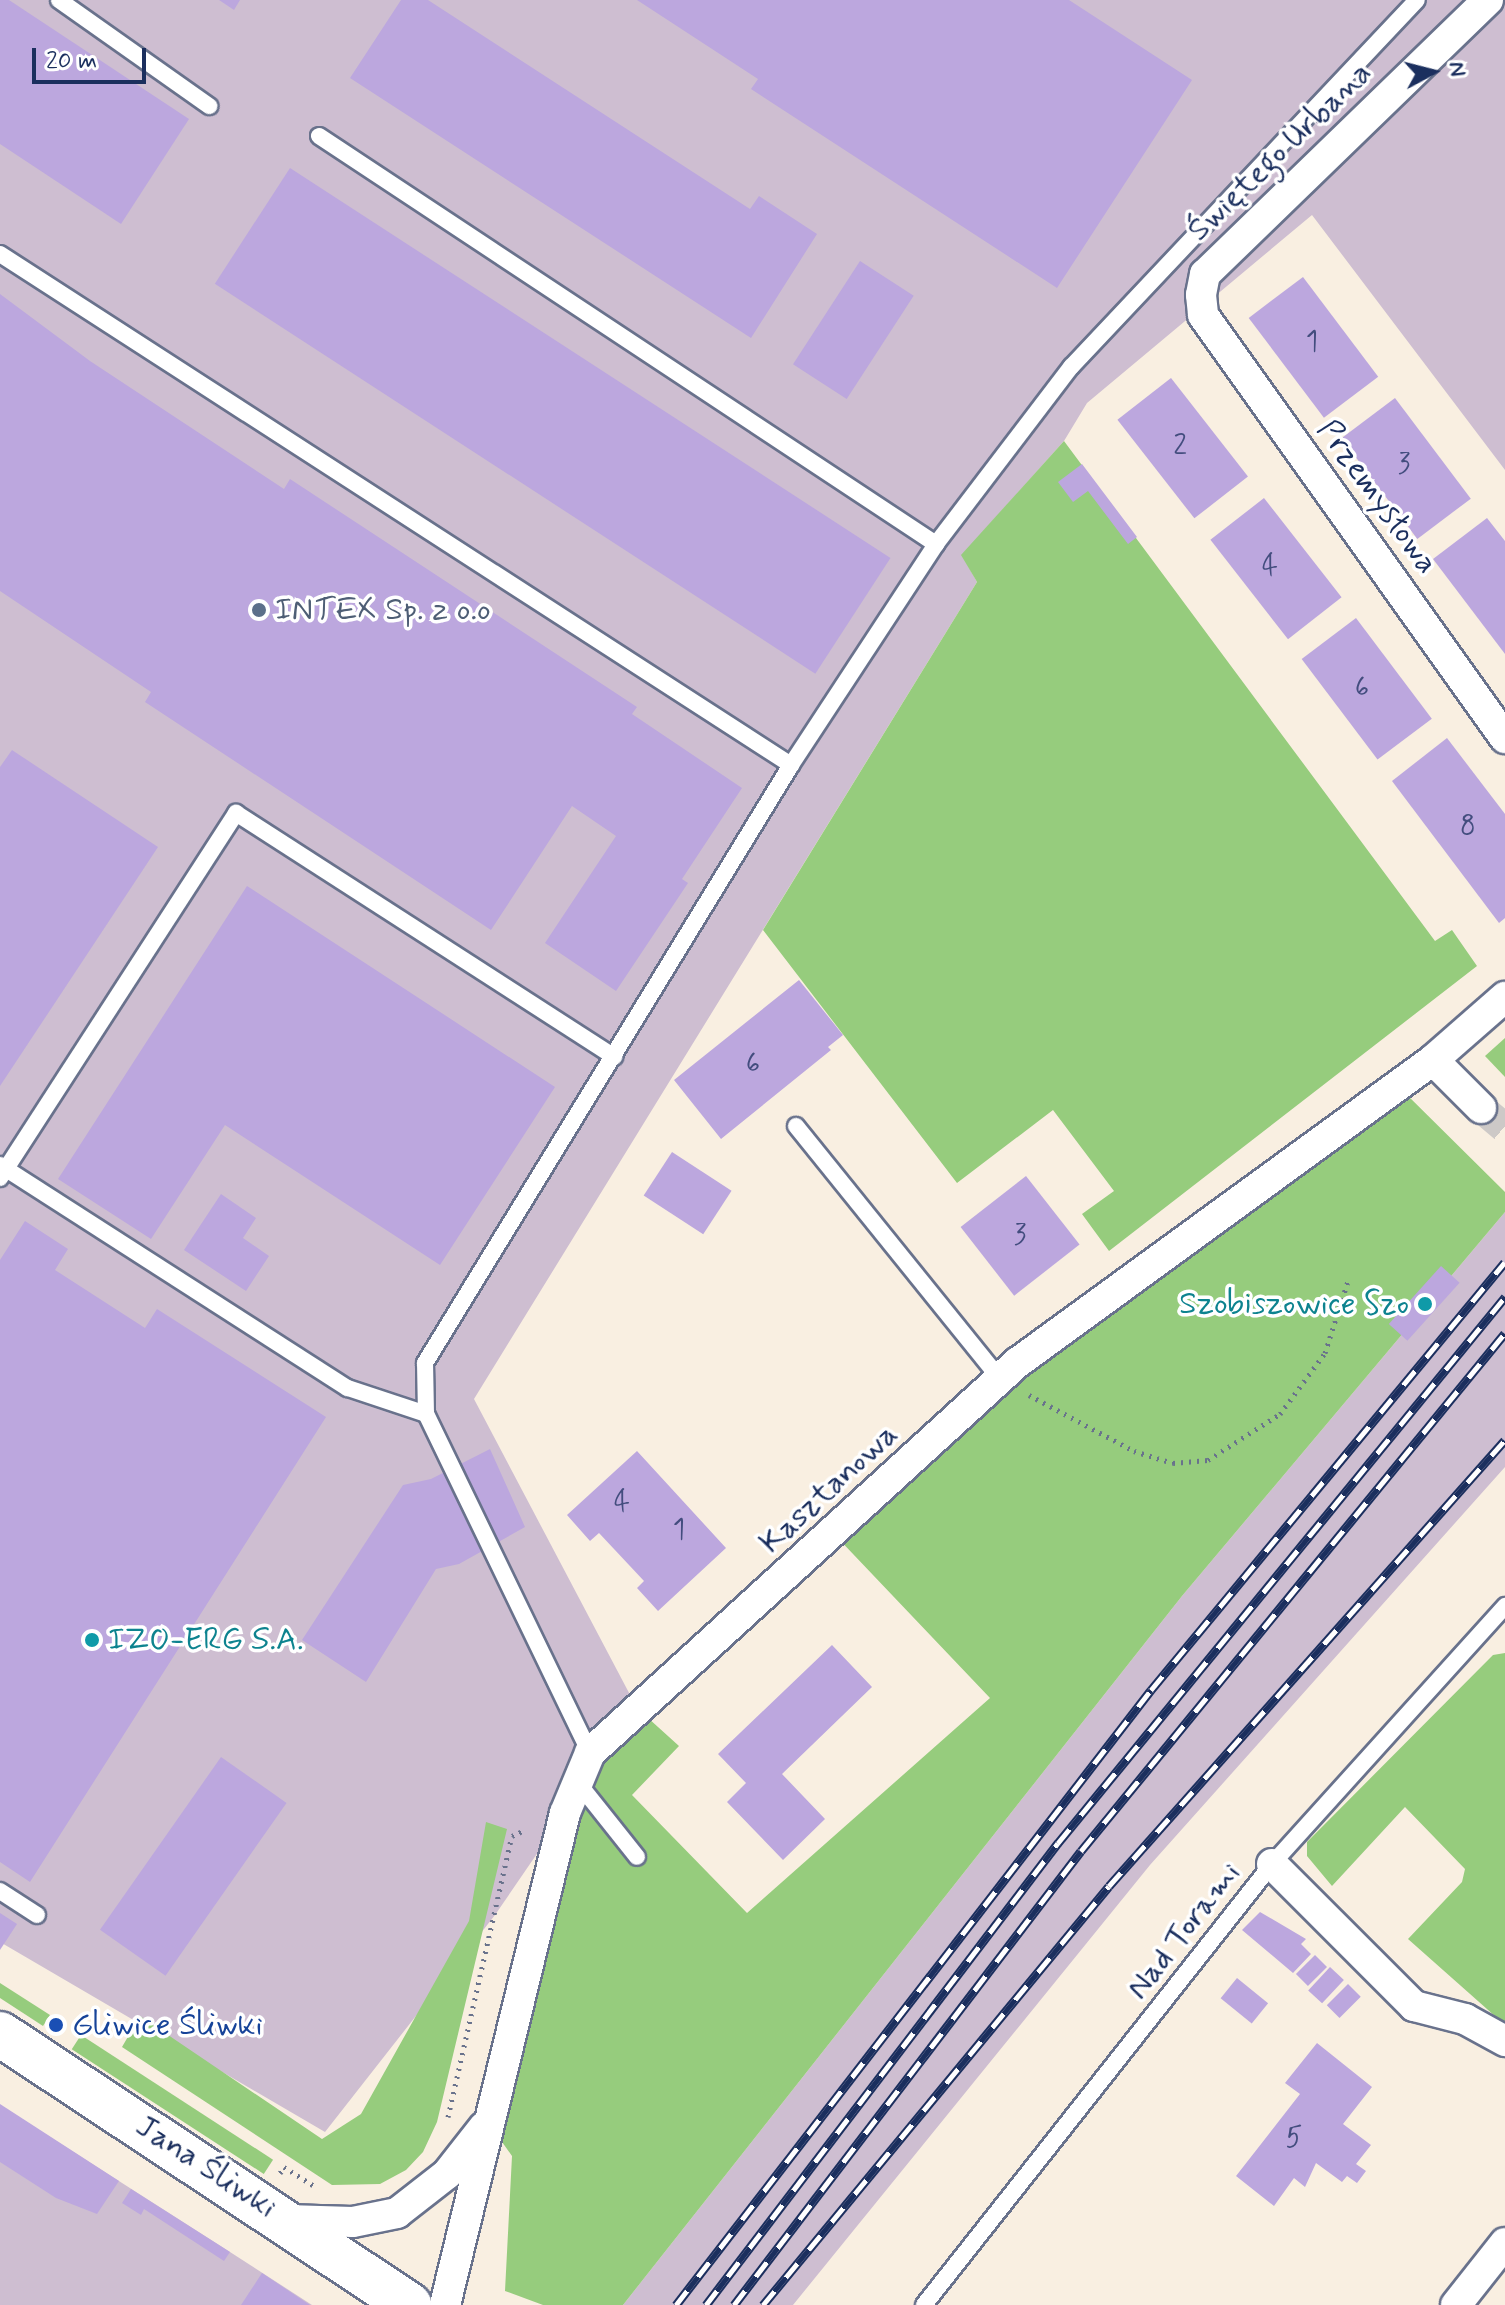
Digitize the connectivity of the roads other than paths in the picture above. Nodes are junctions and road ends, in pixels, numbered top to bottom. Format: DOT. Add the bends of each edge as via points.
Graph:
graph roads {
  1 [pos="59,0"];
  2 [pos="1417,0"];
  3 [pos="1488,0"];
  4 [pos="209,106"];
  5 [pos="319,136"];
  6 [pos="0,254"];
  7 [pos="1201,295"];
  8 [pos="936,544"];
  9 [pos="1505,738"];
  10 [pos="791,765"];
  11 [pos="1505,997"];
  12 [pos="614,1057"];
  13 [pos="1433,1060"];
  14 [pos="1481,1108"];
  15 [pos="796,1126"];
  16 [pos="2,1171"];
  17 [pos="1000,1379"];
  18 [pos="426,1414"];
  19 [pos="1505,1606"];
  20 [pos="590,1753"];
  21 [pos="579,1784"];
  22 [pos="637,1857"];
  23 [pos="1272,1864"];
  24 [pos="0,1891"];
  25 [pos="37,1915"];
  26 [pos="0,2034"];
  27 [pos="1505,2041"];
  28 [pos="488,2122"];
  29 [pos="281,2200"];
  30 [pos="1505,2243"];
  31 [pos="409,2305"];
  32 [pos="445,2305"];
  33 [pos="924,2305"];
  34 [pos="1456,2305"];
  1 -- 4 [label="lane"];
  2 -- 8 [label="lane" via="1071,367"];
  3 -- 7 [label="street, Świętego Urbana" via="1205,274"];
  5 -- 8 [label="lane"];
  6 -- 10 [label="lane"];
  7 -- 9 [label="street, Przemysłowa" via="1203,315"];
  8 -- 10 [label="lane"];
  10 -- 12 [label="lane"];
  11 -- 13 [label="street"];
  12 -- 16 [label="lane" via="236,813"];
  12 -- 18 [label="lane" via="425,1363"];
  13 -- 14 [label="street"];
  13 -- 17 [label="street, Kasztanowa"];
  15 -- 17 [label="lane"];
  16 -- 18 [label="lane" via="348,1388"];
  17 -- 20 [label="street, Kasztanowa"];
  18 -- 20 [label="lane"];
  19 -- 23 [label="lane, Nad Torami"];
  20 -- 21 [label="street, Kasztanowa"];
  21 -- 22 [label="lane"];
  21 -- 28 [label="street, Kasztanowa" via="565,1813"];
  23 -- 27 [label="street" via="1414,2006 1465,2019"];
  23 -- 33 [label="lane, Nad Torami"];
  24 -- 25 [label="lane"];
  26 -- 29 [label="street, Jana Śliwki"];
  28 -- 29 [label="street, Kasztanowa" via="447,2174 397,2213 353,2222"];
  28 -- 32 [label="street, Kasztanowa"];
  29 -- 31 [label="street, Jana Śliwki"];
  30 -- 34 [label="street"];
}
